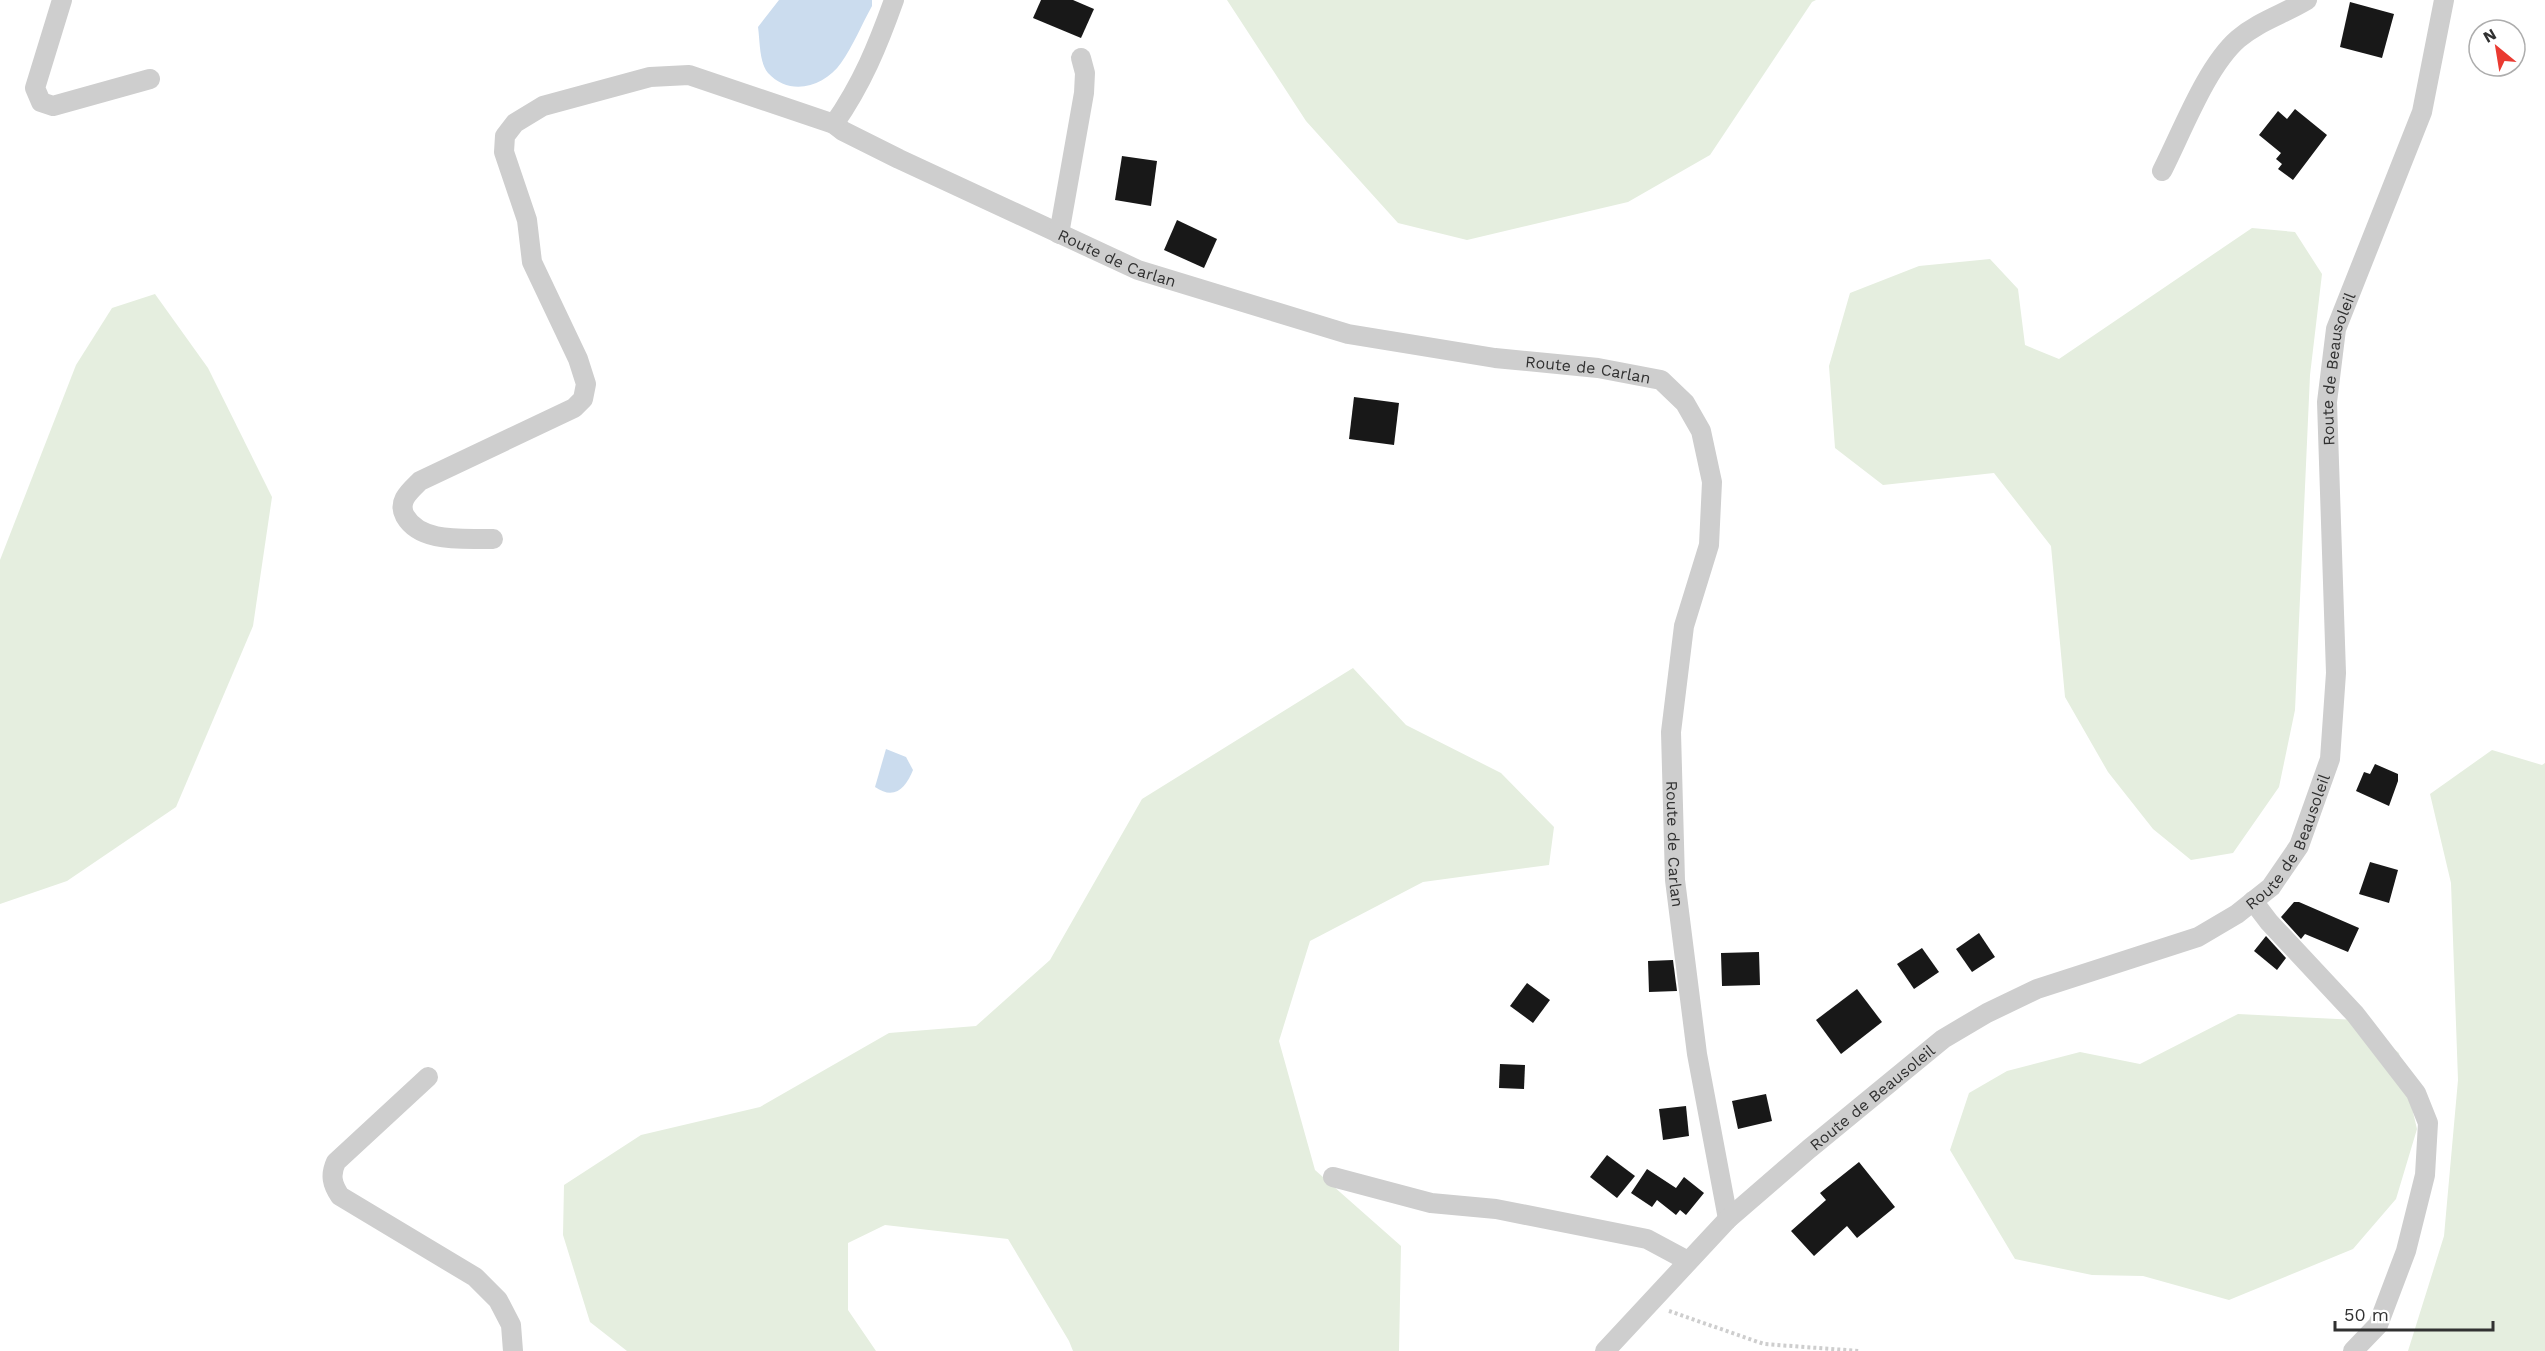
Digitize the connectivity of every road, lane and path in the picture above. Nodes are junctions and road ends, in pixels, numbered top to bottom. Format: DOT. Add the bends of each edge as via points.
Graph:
graph roads {
  1 [pos="62,0"];
  2 [pos="894,0"];
  3 [pos="2307,0"];
  4 [pos="2444,0"];
  5 [pos="1081,58"];
  6 [pos="150,79"];
  7 [pos="834,124"];
  8 [pos="2162,171"];
  9 [pos="1059,234"];
  10 [pos="493,539"];
  11 [pos="2253,901"];
  12 [pos="428,1077"];
  13 [pos="1333,1177"];
  14 [pos="1728,1219"];
  15 [pos="1688,1261"];
  16 [pos="1648,1303"];
  17 [pos="513,1351"];
  18 [pos="1605,1351"];
  19 [pos="1859,1351"];
  20 [pos="2353,1351"];
  1 -- 6 [label="street" via="35,88 41,102 53,106"];
  2 -- 7 [label="street" via="857,91"];
  3 -- 8 [label="street" via="2262,21 2226,51"];
  4 -- 11 [label="street, Route de Beausoleil" via="2422,112 2336,329 2327,402 2336,673 2330,759 2299,846 2271,886"];
  5 -- 9 [label="street" via="1084,93"];
  7 -- 9 [label="street, Route de Carlan"];
  7 -- 10 [label="street, Route de Carlan" via="689,75 650,77 543,106 515,123 505,136 504,152 527,220 532,262 586,384 583,399 574,408 420,482 405,495 402,511 410,525 426,534"];
  9 -- 14 [label="street, Route de Carlan" via="1138,270 1348,334 1661,380 1685,403 1701,431 1712,483 1709,544 1684,626 1671,732 1675,880 1697,1054"];
  11 -- 14 [label="street, Route de Beausoleil" via="2198,937 2037,989 1943,1039"];
  11 -- 20 [label="street" via="2355,1014 2416,1093 2428,1123 2425,1175 2406,1251 2378,1324"];
  12 -- 17 [label="street" via="336,1162 332,1171 334,1186 340,1196 475,1277 498,1300 511,1325"];
  13 -- 15 [label="street" via="1431,1203 1496,1209 1647,1239"];
  14 -- 15 [label="street, Route de Beausoleil"];
  15 -- 16 [label="street, Route de Beausoleil"];
  16 -- 18 [label="street, Route de Beausoleil"];
  16 -- 19 [label="path" via="1764,1344"];
}
